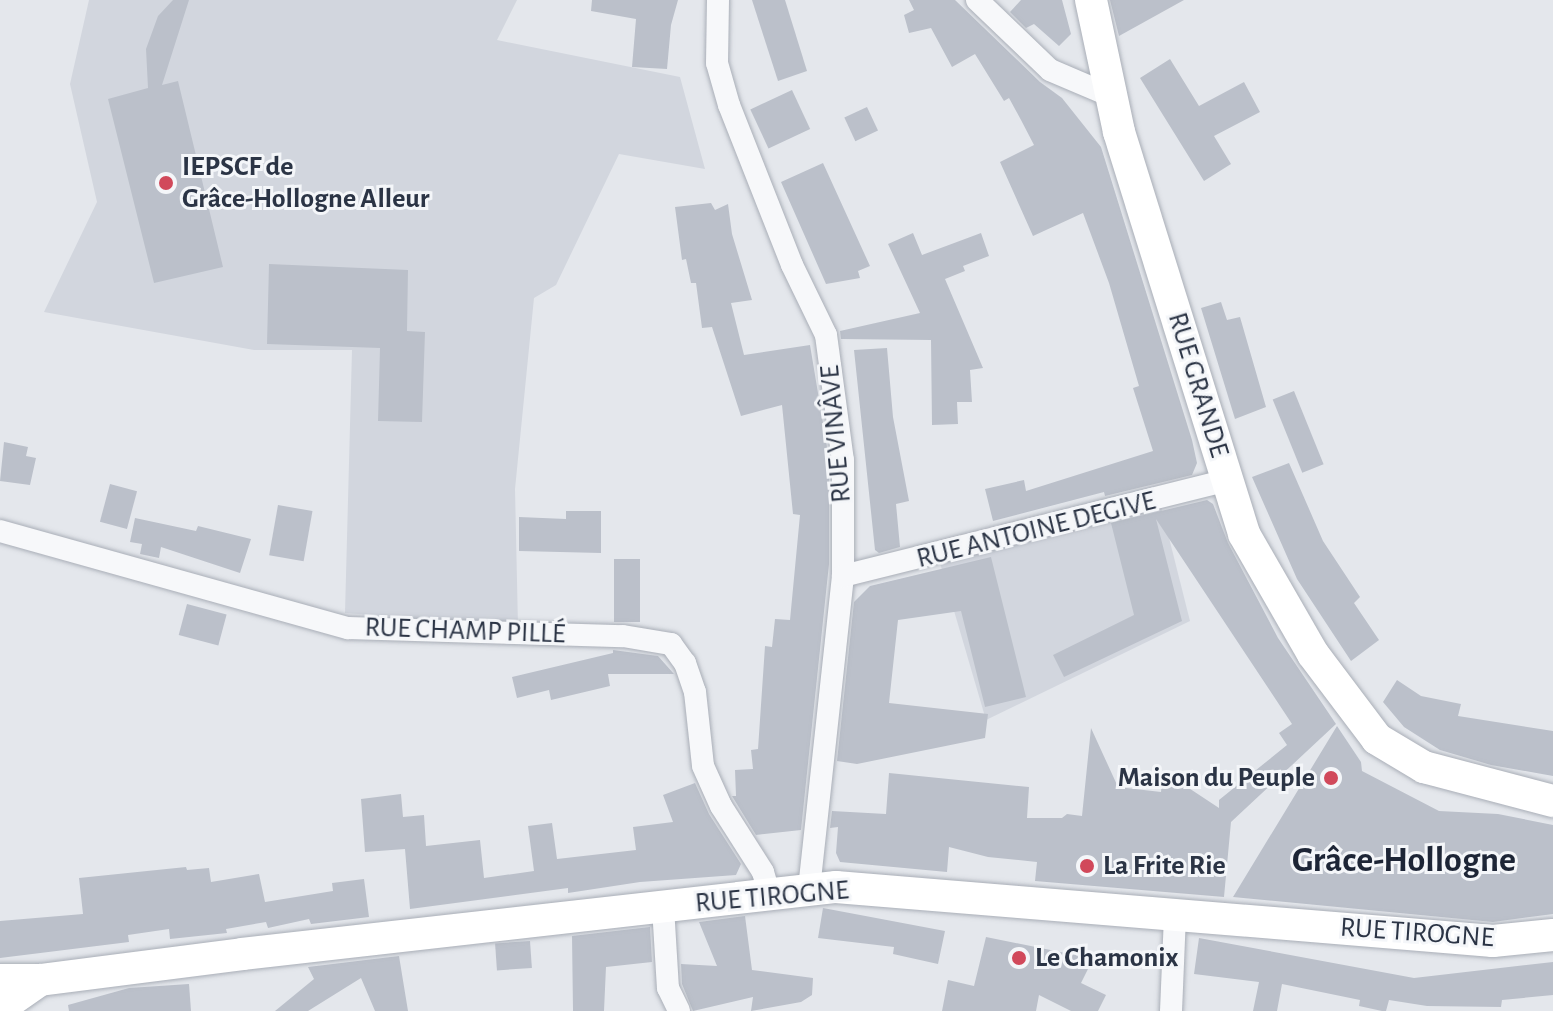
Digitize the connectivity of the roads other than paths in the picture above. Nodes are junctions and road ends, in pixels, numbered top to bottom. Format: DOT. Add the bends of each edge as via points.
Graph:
graph roads {
  1 [pos="718,0"];
  2 [pos="977,0"];
  3 [pos="1091,0"];
  4 [pos="1109,95"];
  5 [pos="1228,480"];
  6 [pos="0,531"];
  7 [pos="843,576"];
  8 [pos="1553,801"];
  9 [pos="809,888"];
  10 [pos="769,893"];
  11 [pos="663,907"];
  12 [pos="1175,914"];
  13 [pos="1553,935"];
  14 [pos="0,980"];
  15 [pos="40,980"];
  16 [pos="0,1008"];
  17 [pos="679,1011"];
  18 [pos="1171,1011"];
  1 -- 7 [label="street, RUE VINÂVE" via="717,63 729,105 792,265 826,335 843,460"];
  2 -- 4 [label="street" via="1050,70"];
  3 -- 4 [label="street, RUE GRANDE"];
  4 -- 5 [label="street, RUE GRANDE"];
  5 -- 7 [label="street, RUE ANTOINE DEGIVE"];
  5 -- 8 [label="street, RUE GRANDE" via="1244,534 1313,654 1377,739 1424,767"];
  6 -- 10 [label="street, RUE CHAMP PILLÉ" via="348,628 623,636 671,644 685,663 695,692 703,766 721,806 763,872"];
  7 -- 9 [label="street, RUE VINÂVE"];
  9 -- 10 [label="street, RUE TIROGNE"];
  9 -- 12 [label="street, RUE TIROGNE"];
  10 -- 11 [label="street, RUE TIROGNE"];
  11 -- 15 [label="street, RUE TIROGNE"];
  11 -- 17 [label="street" via="668,988"];
  12 -- 13 [label="street, RUE TIROGNE" via="1493,941"];
  12 -- 18 [label="street"];
  14 -- 15 [label="street, RUE TIROGNE"];
  15 -- 16 [label="street"];
}
